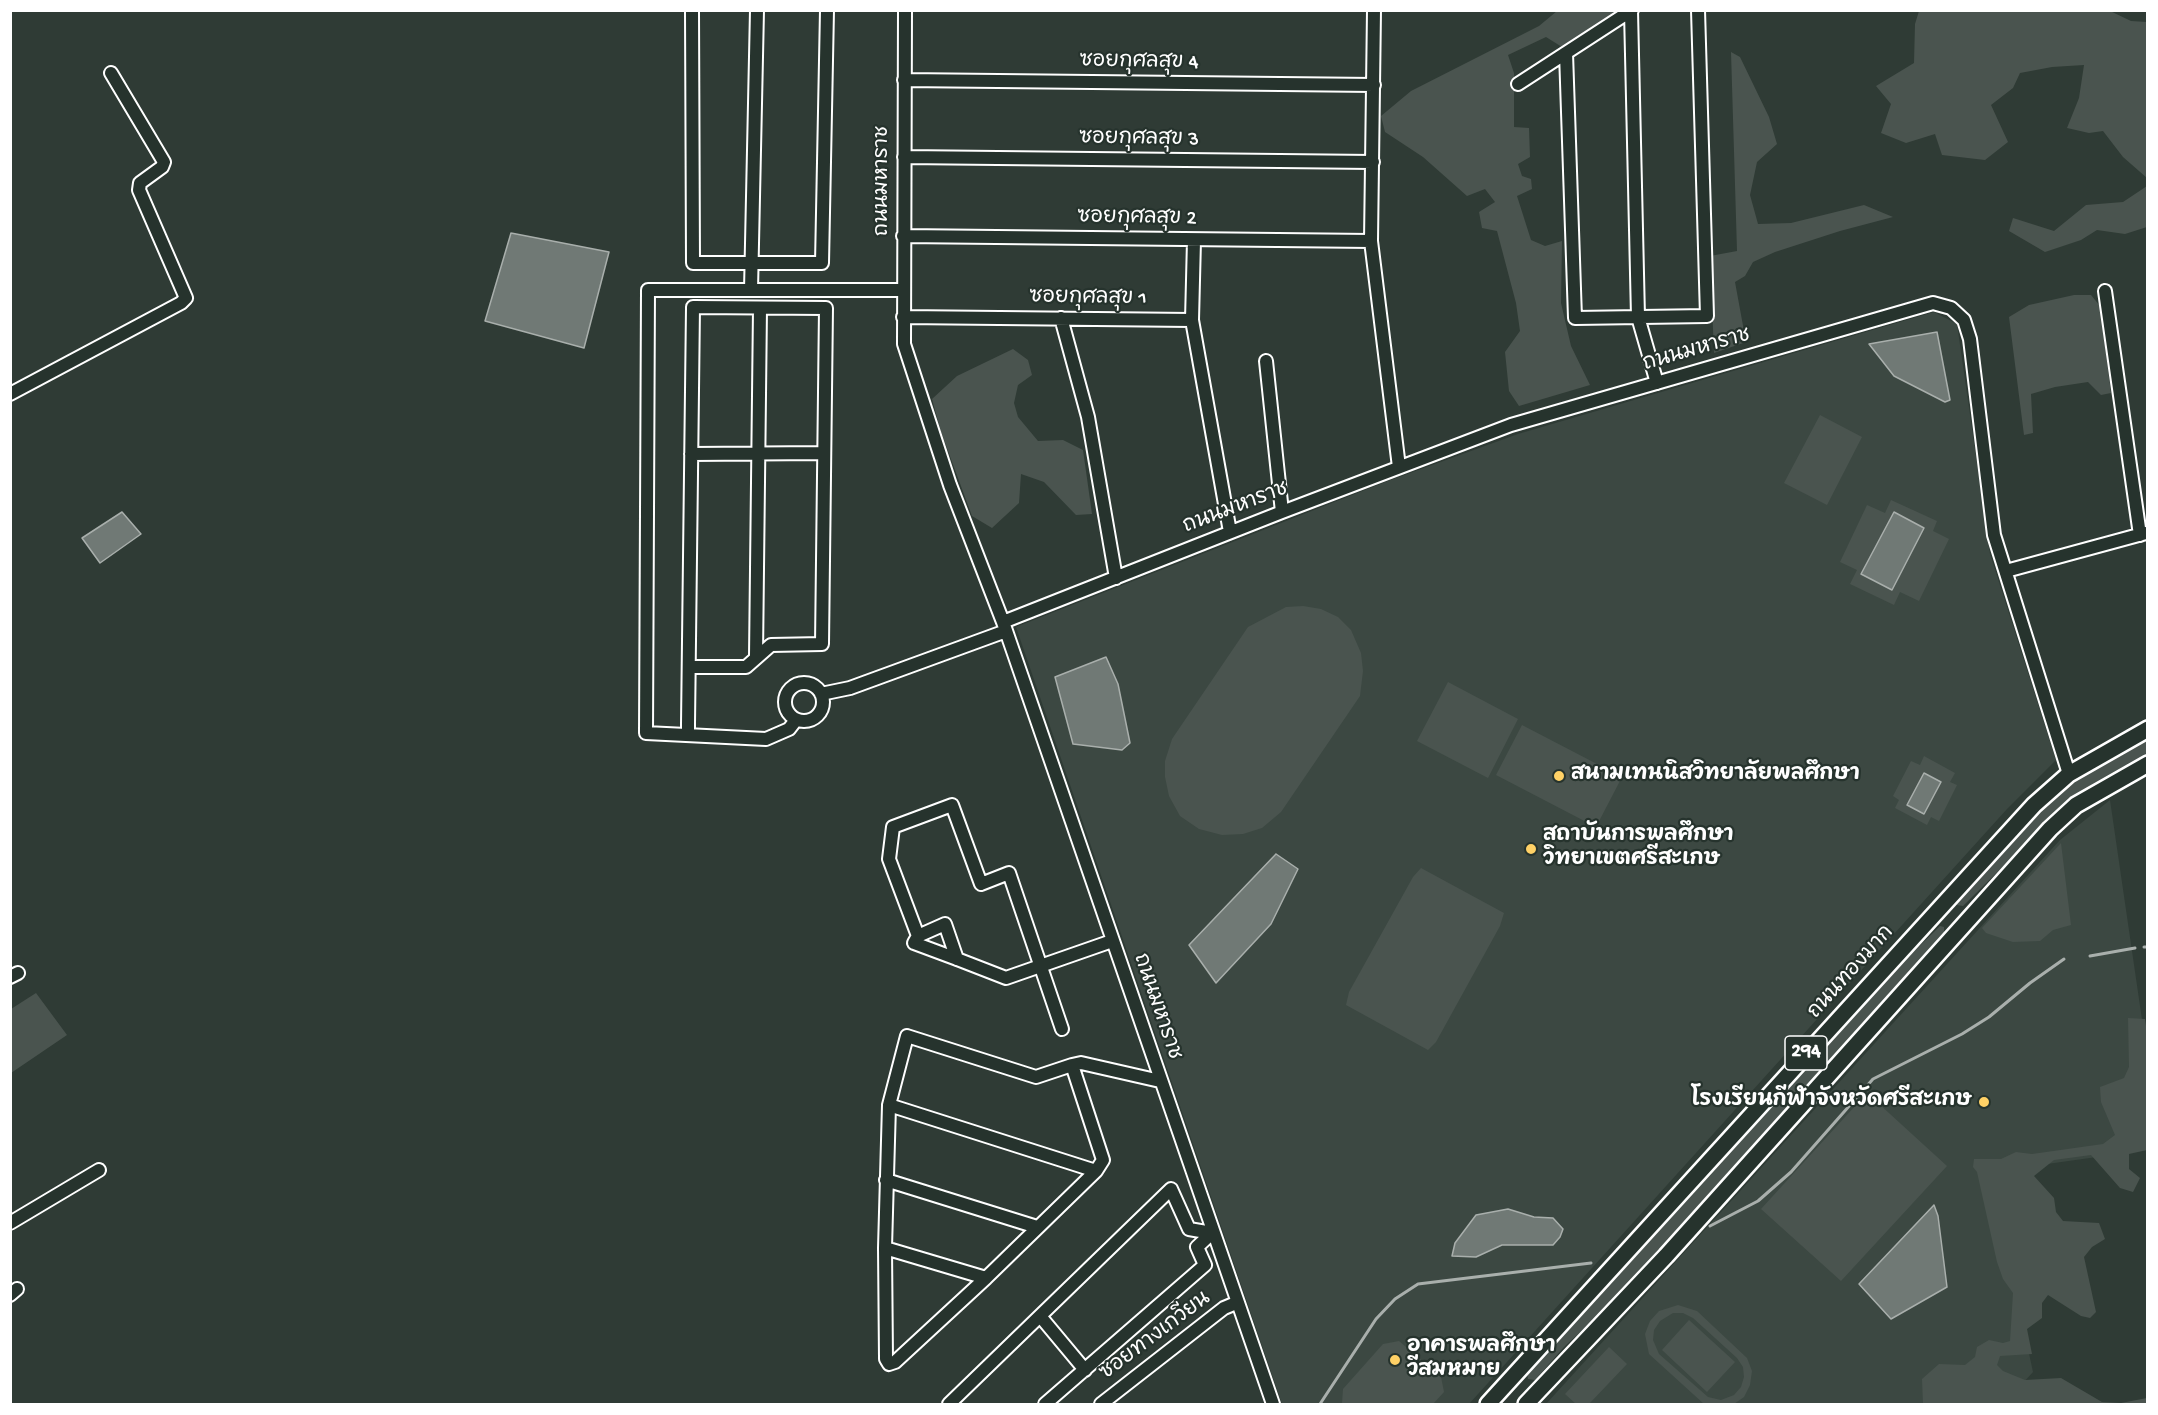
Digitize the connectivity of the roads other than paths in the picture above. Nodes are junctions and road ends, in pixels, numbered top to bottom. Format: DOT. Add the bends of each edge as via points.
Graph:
graph roads {
  1 [pos="692,10"];
  2 [pos="757,10"];
  3 [pos="827,10"];
  4 [pos="905,10"];
  5 [pos="1374,10"];
  6 [pos="1698,10"];
  7 [pos="1632,11"];
  8 [pos="1566,53"];
  9 [pos="111,73"];
  10 [pos="904,80"];
  11 [pos="1374,84"];
  12 [pos="1518,84"];
  13 [pos="904,157"];
  14 [pos="1373,162"];
  15 [pos="903,236"];
  16 [pos="1194,240"];
  17 [pos="1371,241"];
  18 [pos="752,263"];
  19 [pos="751,290"];
  20 [pos="903,290"];
  21 [pos="2105,291"];
  22 [pos="760,308"];
  23 [pos="903,317"];
  24 [pos="1638,317"];
  25 [pos="1061,318"];
  26 [pos="1192,320"];
  27 [pos="1266,361"];
  28 [pos="1657,383"];
  29 [pos="10,394"];
  30 [pos="758,453"];
  31 [pos="823,453"];
  32 [pos="691,454"];
  33 [pos="1399,467"];
  34 [pos="1281,512"];
  35 [pos="1230,532"];
  36 [pos="2144,533"];
  37 [pos="2006,571"];
  38 [pos="1116,578"];
  39 [pos="1005,626"];
  40 [pos="756,656"];
  41 [pos="689,667"];
  42 [pos="821,694"];
  43 [pos="796,720"];
  44 [pos="2148,729"];
  45 [pos="688,735"];
  46 [pos="2148,764"];
  47 [pos="2069,774"];
  48 [pos="1940,907"];
  49 [pos="1961,926"];
  50 [pos="918,936"];
  51 [pos="1112,941"];
  52 [pos="957,959"];
  53 [pos="1040,966"];
  54 [pos="1062,1029"];
  55 [pos="1072,1065"];
  56 [pos="1160,1081"];
  57 [pos="889,1105"];
  58 [pos="99,1170"];
  59 [pos="1096,1171"];
  60 [pos="886,1180"];
  61 [pos="10,1222"];
  62 [pos="1037,1227"];
  63 [pos="1212,1233"];
  64 [pos="885,1248"];
  65 [pos="987,1278"];
  66 [pos="1236,1303"];
  67 [pos="1040,1316"];
  68 [pos="1085,1370"];
  69 [pos="1512,1378"];
  70 [pos="1530,1400"];
  71 [pos="949,1404"];
  72 [pos="1045,1404"];
  73 [pos="1101,1404"];
  74 [pos="1273,1404"];
  75 [pos="1488,1404"];
  1 -- 18 [label="street" via="693,263"];
  2 -- 18 [label="street"];
  3 -- 18 [label="street" via="822,263"];
  4 -- 10 [label="street, ถนนมหาราช"];
  5 -- 11 [label="street"];
  6 -- 24 [label="street" via="1707,316"];
  7 -- 8 [label="street"];
  7 -- 24 [label="street"];
  8 -- 12 [label="street"];
  8 -- 24 [label="street" via="1575,318"];
  9 -- 29 [label="street" via="164,162 140,183 139,190 186,298"];
  10 -- 11 [label="street, ซอยกุศลสุข 4"];
  10 -- 13 [label="street, ถนนมหาราช"];
  11 -- 14 [label="street"];
  13 -- 14 [label="street, ซอยกุศลสุข 3"];
  13 -- 15 [label="street, ถนนมหาราช"];
  14 -- 17 [label="street"];
  15 -- 16 [label="street, ซอยกุศลสุข 2"];
  15 -- 20 [label="street, ถนนมหาราช"];
  16 -- 17 [label="street, ซอยกุศลสุข 2"];
  16 -- 26 [label="street"];
  17 -- 33 [label="street"];
  18 -- 19 [label="street"];
  19 -- 20 [label="street"];
  19 -- 45 [label="street" via="648,290 646,733"];
  20 -- 23 [label="street, ถนนมหาราช"];
  21 -- 36 [label="street"];
  22 -- 30 [label="street"];
  22 -- 31 [label="street" via="826,308"];
  22 -- 32 [label="street" via="693,307"];
  23 -- 25 [label="street, ซอยกุศลสุข 1"];
  23 -- 39 [label="street, ถนนมหาราช" via="904,344 950,485"];
  24 -- 28 [label="street"];
  25 -- 26 [label="street, ซอยกุศลสุข 1"];
  25 -- 38 [label="street" via="1088,417"];
  26 -- 35 [label="street"];
  27 -- 34 [label="street"];
  28 -- 33 [label="street, ถนนมหาราช" via="1511,426"];
  28 -- 37 [label="street, ถนนมหาราช" via="1933,303 1951,308 1964,320 1970,339 1994,535"];
  30 -- 31 [label="street"];
  30 -- 32 [label="street"];
  30 -- 40 [label="street"];
  31 -- 40 [label="street" via="822,644 771,645"];
  32 -- 41 [label="street"];
  33 -- 34 [label="street, ถนนมหาราช"];
  34 -- 35 [label="street, ถนนมหาราช"];
  35 -- 38 [label="street, ถนนมหาราช"];
  36 -- 37 [label="street"];
  37 -- 47 [label="street, ถนนมหาราช"];
  38 -- 39 [label="street, ถนนมหาราช"];
  39 -- 42 [label="street" via="850,688"];
  39 -- 51 [label="street, ถนนมหาราช"];
  40 -- 41 [label="street" via="746,667"];
  41 -- 45 [label="street"];
  42 -- 43 [label="street" via="824,701 818,716"];
  42 -- 43 [label="street" via="807,683 789,689 784,706"];
  43 -- 45 [label="street" via="789,729 766,739"];
  44 -- 47 [label="main road, ถนนทองมาก / 294"];
  46 -- 49 [label="main road, 294" via="2076,805"];
  47 -- 48 [label="main road, ถนนทองมาก / 294" via="2034,805"];
  48 -- 49 [label="main road"];
  48 -- 69 [label="main road, ถนนทองมาก / 294"];
  49 -- 70 [label="main road, 294" via="1666,1256"];
  50 -- 52 [label="street" via="914,943"];
  50 -- 52 [label="street" via="945,924"];
  50 -- 53 [label="street" via="889,859 892,827 952,806 981,884 1008,873"];
  51 -- 53 [label="street"];
  51 -- 56 [label="street, ถนนมหาราช"];
  52 -- 53 [label="street" via="1006,978"];
  53 -- 54 [label="street"];
  55 -- 56 [label="street" via="1081,1063"];
  55 -- 57 [label="street" via="1035,1077 907,1036"];
  55 -- 59 [label="street" via="1103,1160"];
  56 -- 63 [label="street, ถนนมหาราช"];
  57 -- 59 [label="street"];
  57 -- 60 [label="street"];
  58 -- 61 [label="street"];
  59 -- 62 [label="street"];
  60 -- 62 [label="street"];
  60 -- 64 [label="street"];
  62 -- 65 [label="street"];
  63 -- 66 [label="street, ถนนมหาราช"];
  63 -- 67 [label="street" via="1189,1228 1171,1189"];
  63 -- 68 [label="street" via="1197,1247 1205,1265"];
  64 -- 65 [label="street"];
  64 -- 65 [label="street" via="889,1364"];
  66 -- 73 [label="street, ซอยทางเกวียน" via="1224,1308"];
  66 -- 74 [label="street, ถนนมหาราช"];
  67 -- 68 [label="street"];
  67 -- 71 [label="street"];
  68 -- 72 [label="street"];
  69 -- 70 [label="main road"];
  69 -- 75 [label="main road, ถนนทองมาก / 294"];
}
